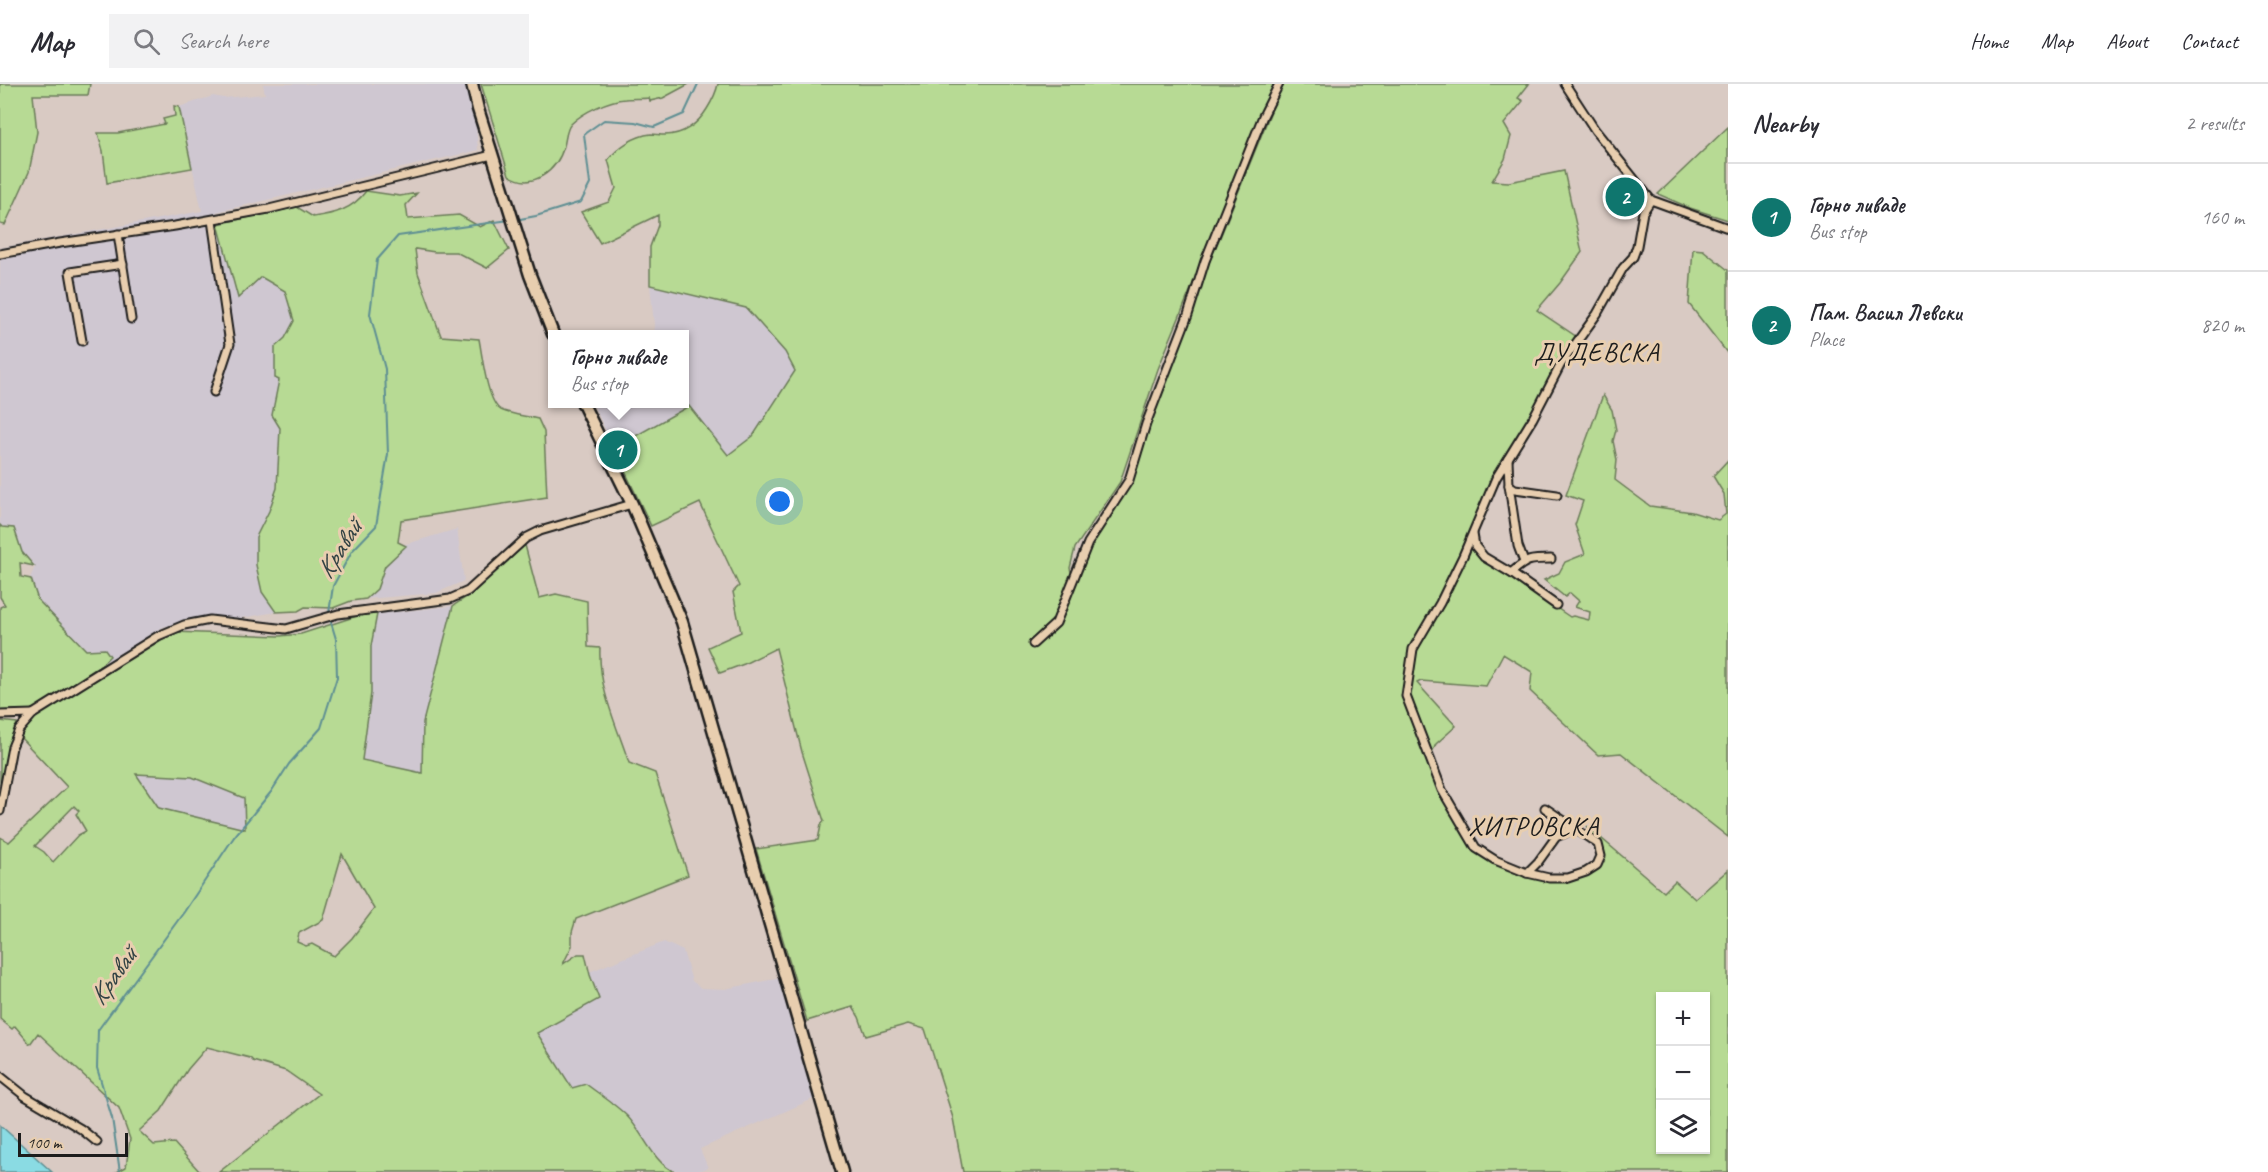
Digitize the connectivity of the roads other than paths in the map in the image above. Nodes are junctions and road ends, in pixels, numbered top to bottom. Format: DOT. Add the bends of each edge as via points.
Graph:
graph roads {
  1 [pos="472,84"];
  2 [pos="1279,84"];
  3 [pos="1565,84"];
  4 [pos="492,155"];
  5 [pos="1651,200"];
  6 [pos="212,220"];
  7 [pos="1728,228"];
  8 [pos="118,234"];
  9 [pos="0,254"];
  10 [pos="123,264"];
  11 [pos="131,319"];
  12 [pos="552,330"];
  13 [pos="82,341"];
  14 [pos="214,392"];
  15 [pos="585,408"];
  16 [pos="1508,459"];
  17 [pos="1509,485"];
  18 [pos="1557,495"];
  19 [pos="632,504"];
  20 [pos="1473,534"];
  21 [pos="1551,559"];
  22 [pos="1524,562"];
  23 [pos="1511,573"];
  24 [pos="1556,605"];
  25 [pos="1033,644"];
  26 [pos="33,714"];
  27 [pos="0,715"];
  28 [pos="1545,808"];
  29 [pos="0,811"];
  30 [pos="1572,826"];
  31 [pos="1527,873"];
  32 [pos="0,1076"];
  33 [pos="97,1142"];
  34 [pos="842,1172"];
  1 -- 4 [label="street"];
  2 -- 25 [label="street" via="1205,261 1129,480 1088,543 1056,623"];
  3 -- 5 [label="street" via="1595,130"];
  4 -- 6 [label="street"];
  4 -- 12 [label="street"];
  5 -- 7 [label="street"];
  5 -- 16 [label="street" via="1640,222 1633,257 1561,364"];
  6 -- 8 [label="street"];
  6 -- 14 [label="street" via="230,344"];
  8 -- 9 [label="street"];
  8 -- 10 [label="street"];
  10 -- 11 [label="street"];
  10 -- 13 [label="street" via="70,272"];
  15 -- 19 [label="street"];
  16 -- 17 [label="street"];
  16 -- 20 [label="street"];
  17 -- 18 [label="street"];
  17 -- 22 [label="street"];
  19 -- 26 [label="street" via="526,538 468,591 450,598 338,614 286,629 210,620 184,625 158,636"];
  19 -- 34 [label="street" via="682,622"];
  20 -- 23 [label="street" via="1475,546 1484,557"];
  20 -- 31 [label="street" via="1413,649 1406,696 1442,790 1476,848"];
  21 -- 22 [label="street" via="1531,558"];
  22 -- 23 [label="street"];
  23 -- 24 [label="street"];
  26 -- 27 [label="street"];
  26 -- 29 [label="street" via="19,730 12,747"];
  28 -- 30 [label="street"];
  30 -- 31 [label="street" via="1556,837"];
  30 -- 31 [label="street" via="1598,844 1601,856 1597,865 1568,878"];
  32 -- 33 [label="street"];
}
